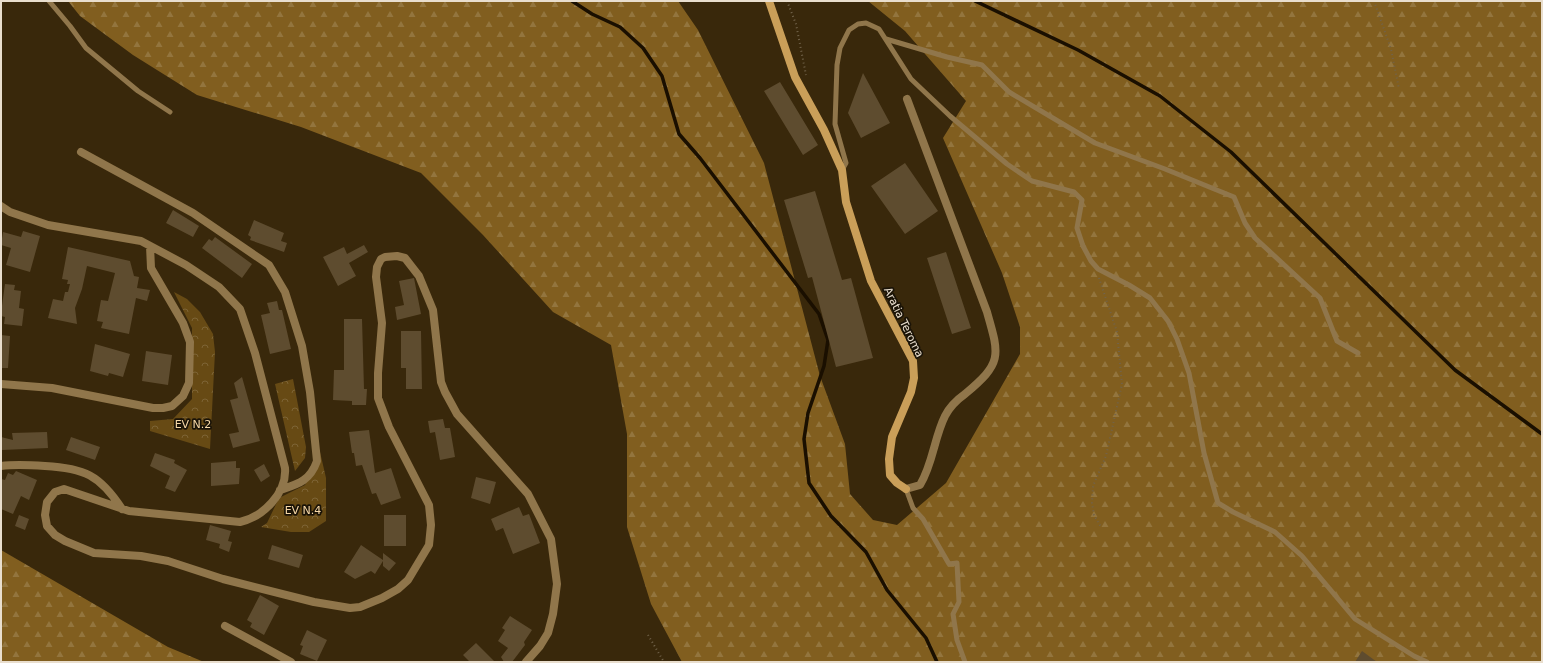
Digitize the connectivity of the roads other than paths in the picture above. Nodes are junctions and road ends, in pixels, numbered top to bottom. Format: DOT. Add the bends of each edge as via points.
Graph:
graph roads {
  1 [pos="49,1"];
  2 [pos="769,1"];
  3 [pos="886,39"];
  4 [pos="907,99"];
  5 [pos="170,112"];
  6 [pos="81,152"];
  7 [pos="842,170"];
  8 [pos="1,206"];
  9 [pos="150,246"];
  10 [pos="1358,353"];
  11 [pos="1,384"];
  12 [pos="1,466"];
  13 [pos="906,489"];
  14 [pos="280,490"];
  15 [pos="122,509"];
  16 [pos="225,626"];
  17 [pos="290,662"];
  18 [pos="526,662"];
  19 [pos="965,662"];
  20 [pos="1428,662"];
  1 -- 5 [label="lane" via="86,48 138,91"];
  2 -- 7 [label="main road, Aratia Teroma" via="795,77"];
  3 -- 7 [label="lane" via="879,29 866,23 858,24 849,30 840,48 835,90 835,124 846,163"];
  3 -- 10 [label="lane" via="982,65 1009,92 1095,143 1165,168 1234,197 1245,223 1255,238 1320,298 1337,341"];
  3 -- 20 [label="lane" via="911,79 1006,164 1032,181 1074,192 1082,200 1077,228 1091,261 1098,269 1150,298 1168,321 1177,339 1189,374 1204,453 1218,503 1275,532 1302,556 1354,619"];
  4 -- 13 [label="street" via="988,312 995,340 995,356 991,369 946,414 937,434 926,476 920,485"];
  6 -- 14 [label="street" via="193,213 265,262 278,278 302,346 310,392 317,462 304,482"];
  7 -- 13 [label="main road, Aratia Teroma" via="846,202 871,281 913,361 914,378 911,392 892,437 889,459 890,475"];
  8 -- 9 [label="street" via="10,212 48,225 136,240"];
  9 -- 11 [label="street" via="151,268 190,337 189,382 181,400 168,407 152,408 52,388"];
  9 -- 14 [label="street" via="186,265 219,287 240,309 255,353 285,468 285,478"];
  12 -- 15 [label="street" via="75,468 102,484"];
  13 -- 19 [label="lane, Aratia Teroma" via="913,508 923,519 949,564 957,563 959,602 953,614 957,640"];
  14 -- 15 [label="street" via="274,500 253,518 240,522"];
  15 -- 18 [label="street" via="68,490 59,490 47,502 45,515 47,526 55,535 94,553 141,556 168,561 223,579 329,606 360,607 376,602 402,586 427,550 432,525 429,506 389,427 378,398 382,322 376,287 377,267 385,257 405,258 417,272 433,310 441,382 445,392 457,414 528,494 551,539 557,584 553,614 548,633"];
  16 -- 17 [label="street"];
}
